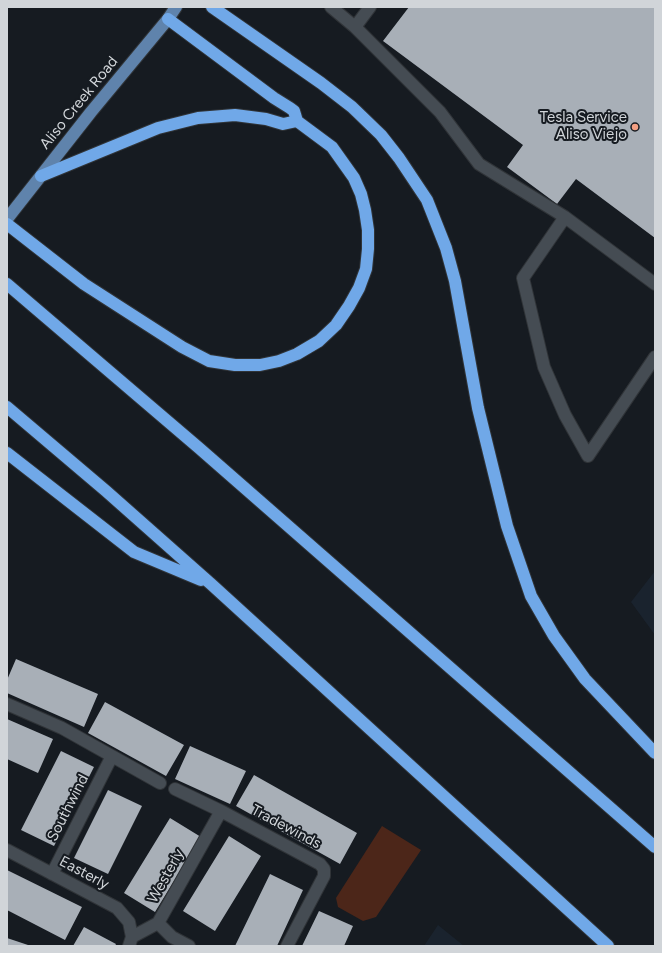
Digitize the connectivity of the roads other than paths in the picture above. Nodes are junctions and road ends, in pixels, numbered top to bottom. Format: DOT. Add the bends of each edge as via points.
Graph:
graph roads {
  1 [pos="176,7"];
  2 [pos="212,7"];
  3 [pos="331,7"];
  4 [pos="370,7"];
  5 [pos="168,19"];
  6 [pos="355,27"];
  7 [pos="297,121"];
  8 [pos="41,176"];
  9 [pos="565,218"];
  10 [pos="7,219"];
  11 [pos="7,224"];
  12 [pos="7,284"];
  13 [pos="655,284"];
  14 [pos="655,357"];
  15 [pos="7,407"];
  16 [pos="7,454"];
  17 [pos="211,584"];
  18 [pos="7,704"];
  19 [pos="655,753"];
  20 [pos="112,756"];
  21 [pos="160,783"];
  22 [pos="175,789"];
  23 [pos="221,811"];
  24 [pos="655,847"];
  25 [pos="7,850"];
  26 [pos="52,874"];
  27 [pos="158,923"];
  28 [pos="131,942"];
  29 [pos="189,946"];
  30 [pos="287,946"];
  31 [pos="608,946"];
  1 -- 5 [label="main road, Aliso Creek Road"];
  2 -- 19 [label="highway" via="352,107 382,135 427,200 446,248 455,281 478,408 507,526 531,596 554,636 585,679"];
  3 -- 6 [label="street"];
  4 -- 6 [label="street"];
  5 -- 7 [label="highway" via="294,111"];
  5 -- 8 [label="main road, Aliso Creek Road"];
  6 -- 9 [label="street" via="440,112 480,164"];
  7 -- 8 [label="highway" via="283,124 234,115 198,118 158,128"];
  7 -- 11 [label="highway" via="332,148 354,178 365,210 368,249 366,269 359,288 336,325 319,341 279,361 260,365 209,361 182,347 84,284"];
  8 -- 10 [label="main road, Aliso Creek Road"];
  9 -- 13 [label="street"];
  9 -- 14 [label="street" via="523,278 544,367 565,415 588,456"];
  12 -- 24 [label="highway" via="199,448"];
  15 -- 17 [label="highway"];
  16 -- 17 [label="highway" via="134,552"];
  17 -- 31 [label="highway"];
  18 -- 20 [label="street" via="62,728"];
  20 -- 21 [label="street"];
  20 -- 26 [label="street, Southwind"];
  22 -- 23 [label="street, Tradewinds"];
  23 -- 27 [label="street, Westerly"];
  23 -- 30 [label="street, Tradewinds" via="320,864 324,869 324,876"];
  25 -- 26 [label="street, Easterly"];
  26 -- 28 [label="street, Easterly" via="117,908 128,922"];
  27 -- 28 [label="street, Westerly"];
  27 -- 29 [label="street" via="172,937"];
}
